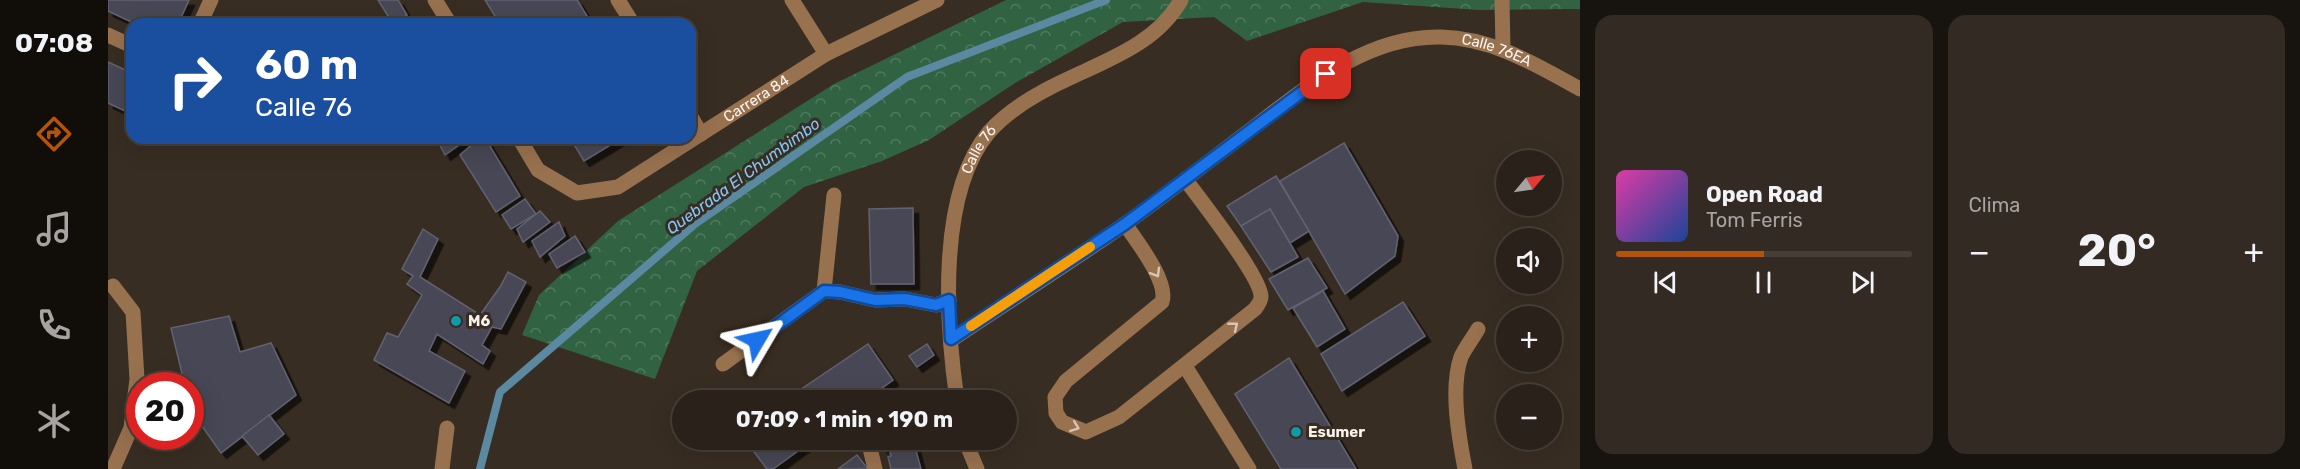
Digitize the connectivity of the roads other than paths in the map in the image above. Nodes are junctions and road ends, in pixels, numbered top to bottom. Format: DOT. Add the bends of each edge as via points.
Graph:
graph roads {
  1 [pos="211,0"];
  2 [pos="435,0"];
  3 [pos="618,0"];
  4 [pos="792,0"];
  5 [pos="937,0"];
  6 [pos="1181,0"];
  7 [pos="1502,0"];
  8 [pos="203,18"];
  9 [pos="446,18"];
  10 [pos="629,18"];
  11 [pos="108,35"];
  12 [pos="126,43"];
  13 [pos="1503,49"];
  14 [pos="826,54"];
  15 [pos="1580,89"];
  16 [pos="696,125"];
  17 [pos="701,134"];
  18 [pos="696,137"];
  19 [pos="523,144"];
  20 [pos="685,144"];
  21 [pos="1185,179"];
  22 [pos="834,195"];
  23 [pos="1125,224"];
  24 [pos="113,286"];
  25 [pos="824,291"];
  26 [pos="949,300"];
  27 [pos="1478,329"];
  28 [pos="951,339"];
  29 [pos="723,364"];
  30 [pos="1185,366"];
  31 [pos="956,390"];
  32 [pos="447,428"];
  33 [pos="870,450"];
  34 [pos="969,450"];
  35 [pos="113,469"];
  36 [pos="442,469"];
  37 [pos="875,469"];
  38 [pos="977,469"];
  39 [pos="1249,469"];
  40 [pos="1465,469"];
  1 -- 8 [label="street"];
  2 -- 9 [label="street"];
  3 -- 10 [label="street"];
  4 -- 14 [label="street"];
  5 -- 14 [label="street, Carrera 84"];
  6 -- 26 [label="street, Calle 76" via="1150,36 1028,100 990,132 966,169 956,204"];
  7 -- 13 [label="street"];
  11 -- 12 [label="street"];
  13 -- 15 [label="street, Calle 76EA"];
  13 -- 21 [label="street, Calle 76EA" via="1440,37 1369,52 1326,74"];
  14 -- 17 [label="street, Carrera 84"];
  16 -- 17 [label="street"];
  17 -- 18 [label="street, Carrera 84"];
  19 -- 20 [label="street, Carrera 84" via="538,170 577,193 618,187"];
  21 -- 23 [label="street, Calle 76EA"];
  30 -- 21 [label="street, one-way" via="1255,309 1262,298 1246,264"];
  22 -- 25 [label="street"];
  23 -- 28 [label="street, Calle 76EA"];
  23 -- 30 [label="street, one-way" via="1165,295 1162,302 1066,381 1055,397 1056,413 1062,422 1086,432 1119,417"];
  24 -- 35 [label="street" via="133,312 137,379 131,428"];
  25 -- 26 [label="street" via="936,305"];
  25 -- 29 [label="street"];
  26 -- 28 [label="street, Calle 76"];
  27 -- 40 [label="street" via="1461,357 1457,384 1457,426"];
  28 -- 31 [label="street, Calle 76"];
  30 -- 39 [label="street"];
  32 -- 36 [label="street"];
  33 -- 37 [label="street"];
  34 -- 38 [label="street"];
}
